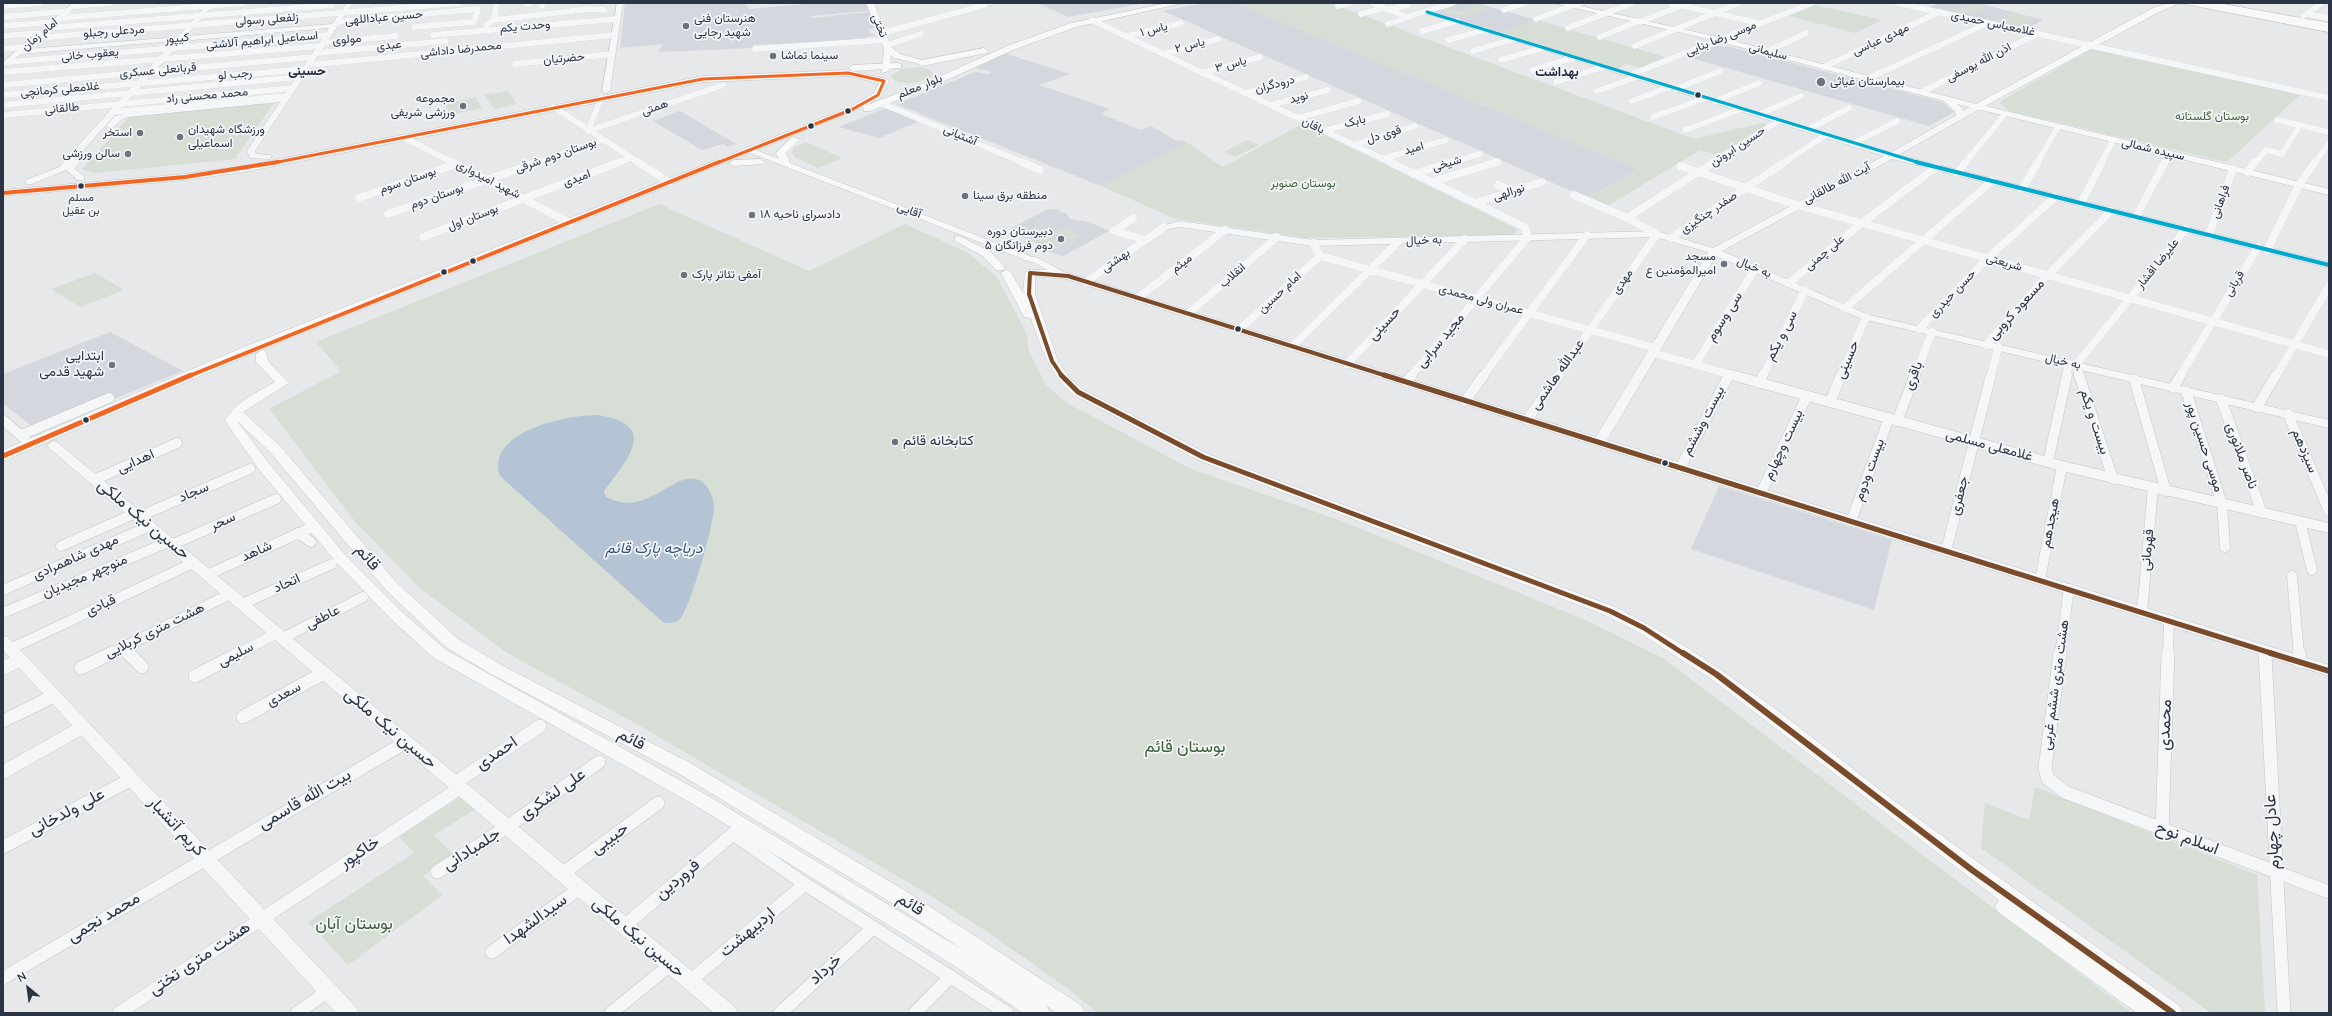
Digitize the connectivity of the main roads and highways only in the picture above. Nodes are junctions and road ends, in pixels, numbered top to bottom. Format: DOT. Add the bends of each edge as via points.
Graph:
graph roads {
  1 [pos="870,3"];
  2 [pos="1162,3"];
  3 [pos="1179,3"];
  4 [pos="1557,3"];
  5 [pos="2176,3"];
  6 [pos="2184,3"];
  7 [pos="2204,3"];
  8 [pos="2232,3"];
  9 [pos="2157,6"];
  10 [pos="2327,20"];
  11 [pos="2329,26"];
  12 [pos="2329,30"];
  13 [pos="997,53"];
  14 [pos="972,54"];
  15 [pos="888,61"];
  16 [pos="922,63"];
  17 [pos="935,82"];
  18 [pos="604,95"];
  19 [pos="1940,97"];
  20 [pos="1977,107"];
  21 [pos="1961,116"];
  22 [pos="795,139"];
  23 [pos="748,157"];
  24 [pos="786,165"];
  25 [pos="3,185"];
  26 [pos="3,192"];
  27 [pos="2329,192"];
  28 [pos="1035,260"];
  29 [pos="1003,271"];
  30 [pos="1030,273"];
  31 [pos="1032,312"];
  32 [pos="262,354"];
  33 [pos="236,412"];
  34 [pos="3,456"];
  35 [pos="3,468"];
  36 [pos="1040,1013"];
  37 [pos="1075,1013"];
  38 [pos="2154,1013"];
  39 [pos="2173,1013"];
  1 -- 15 [label="main road, تختی"];
  2 -- 14 [label="main road, بلوار معلم" via="1078,19"];
  3 -- 13 [label="main road, بلوار معلم" via="1092,20"];
  4 -- 19 [label="main road, سلیمانی" via="1718,39"];
  5 -- 9 [label="main road, آیت الله طالقانی"];
  6 -- 12 [label="main road"];
  7 -- 11 [label="highway"];
  8 -- 10 [label="highway"];
  9 -- 20 [label="main road, آیت الله طالقانی"];
  13 -- 14 [label="main road" via="970,62 961,61"];
  13 -- 17 [label="main road, بلوار معلم"];
  14 -- 16 [label="main road, بلوار معلم"];
  15 -- 16 [label="main road, بلوار معلم" via="898,66"];
  15 -- 16 [label="main road, تختی" via="897,56"];
  15 -- 17 [label="main road" via="917,86"];
  15 -- 18 [label="main road" via="863,67 713,73"];
  15 -- 18 [label="main road" via="848,73 703,79"];
  15 -- 23 [label="main road, بلوار معلم" via="878,95"];
  16 -- 17 [label="main road" via="936,65 944,70 944,76"];
  17 -- 22 [label="main road, بلوار معلم"];
  18 -- 25 [label="main road" via="268,157 200,167"];
  18 -- 26 [label="main road" via="554,108 405,138 214,173"];
  19 -- 20 [label="main road, سلیمانی"];
  19 -- 21 [label="main road" via="1957,107"];
  20 -- 27 [label="main road, سپیده شمالی"];
  22 -- 23 [label="main road, بلوار معلم"];
  22 -- 24 [label="main road" via="781,153"];
  23 -- 24 [label="main road, آقایی"];
  23 -- 29 [label="main road, آقایی" via="966,242 987,254"];
  23 -- 32 [label="main road, بلوار معلم"];
  23 -- 34 [label="main road, بلوار معلم" via="669,182 244,352"];
  24 -- 28 [label="main road, آقایی"];
  28 -- 29 [label="main road" via="1025,257 1012,258 1003,262"];
  28 -- 30 [label="main road" via="1038,268"];
  29 -- 30 [label="main road" via="1018,275"];
  29 -- 31 [label="main road, آقایی"];
  30 -- 31 [label="main road" via="1029,294"];
  31 -- 38 [label="main road" via="1047,372 1066,393 1201,465 1270,488 1529,587 1605,618 1660,646 1706,677 2037,930"];
  31 -- 39 [label="main road" via="1056,370 1066,382 1097,402 1203,457 1610,611 1674,646 1716,674 1972,870"];
  32 -- 33 [label="main road" via="262,362 283,383 244,404"];
  32 -- 35 [label="main road, بلوار معلم"];
  33 -- 36 [label="main road, قائم" via="231,421 262,464 372,592 440,654 704,802 960,959"];
  33 -- 37 [label="main road, قائم" via="275,449 391,586 452,642 497,670 684,768 902,899"];
}
